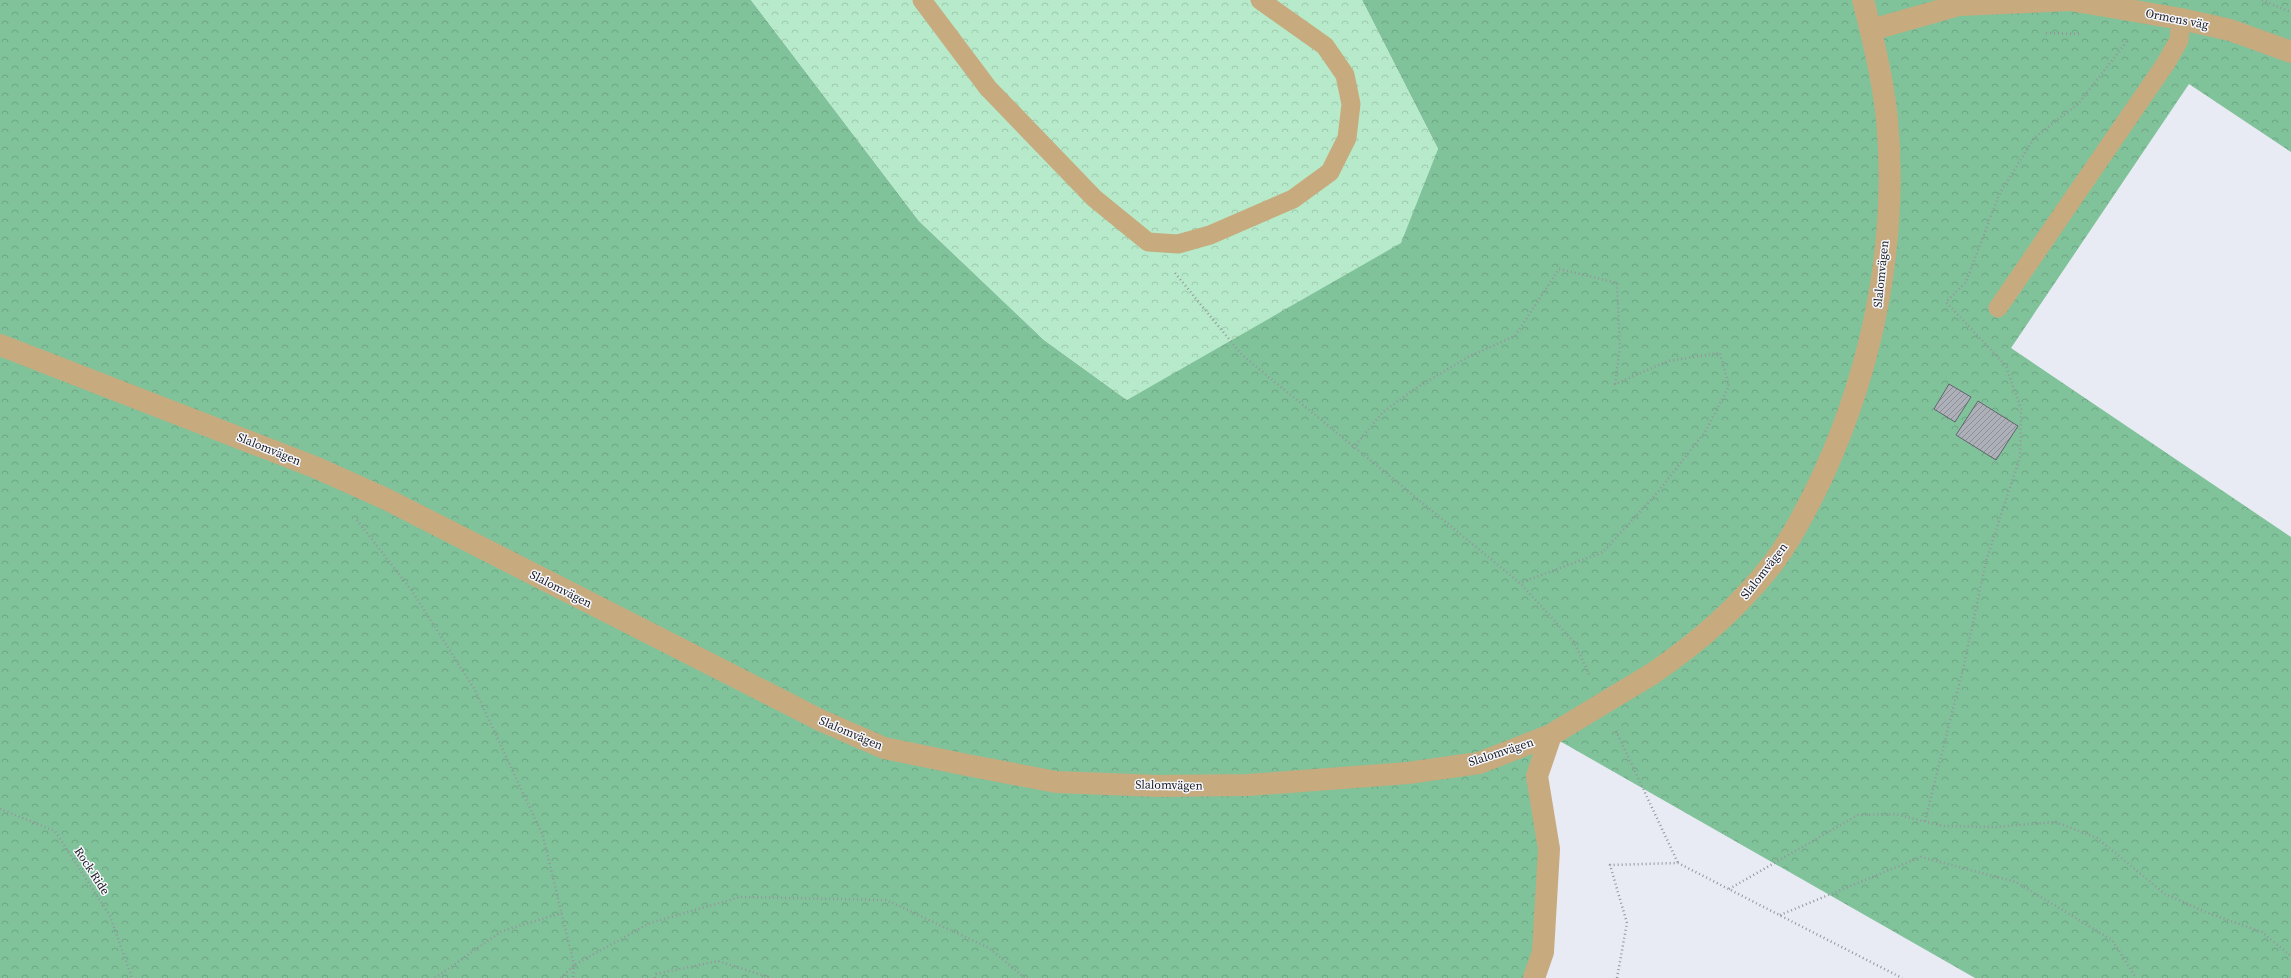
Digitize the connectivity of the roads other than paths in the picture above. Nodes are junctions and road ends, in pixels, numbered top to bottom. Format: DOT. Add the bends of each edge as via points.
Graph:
graph roads {
  1 [pos="922,0"];
  2 [pos="1260,0"];
  3 [pos="1863,0"];
  4 [pos="2183,9"];
  5 [pos="1871,30"];
  6 [pos="2291,52"];
  7 [pos="1998,308"];
  8 [pos="0,345"];
  9 [pos="1551,735"];
  10 [pos="1534,978"];
  1 -- 2 [label="lane" via="988,88 1094,198 1148,242 1178,244 1210,235 1293,199 1330,172 1347,138 1352,104 1345,75 1325,46"];
  3 -- 5 [label="street, Slalomvägen"];
  4 -- 5 [label="street, Ormens väg" via="2070,0 1959,5"];
  4 -- 6 [label="street, Ormens väg" via="2230,30"];
  4 -- 7 [label="lane" via="2179,40 2166,62"];
  5 -- 9 [label="street, Slalomvägen, bridge" via="1887,118 1889,200 1879,304 1857,390 1834,450 1808,507 1774,561 1735,608 1692,647"];
  8 -- 9 [label="street, Slalomvägen" via="317,468 393,503 820,720 884,748 1056,782 1159,786 1248,785 1408,773 1479,762"];
  9 -- 10 [label="street" via="1537,776 1549,849 1543,952"];
}
